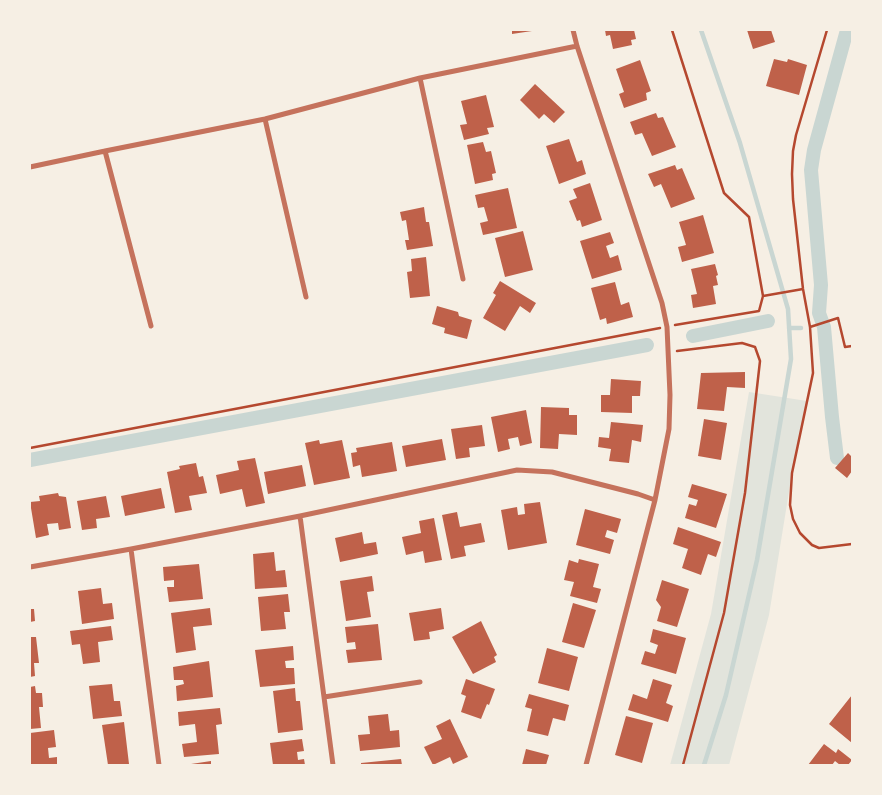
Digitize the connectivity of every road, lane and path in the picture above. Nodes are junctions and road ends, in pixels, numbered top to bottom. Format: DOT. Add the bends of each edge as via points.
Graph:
graph roads {
  1 [pos="573,30"];
  2 [pos="672,30"];
  3 [pos="827,30"];
  4 [pos="577,46"];
  5 [pos="420,78"];
  6 [pos="265,119"];
  7 [pos="105,151"];
  8 [pos="30,167"];
  9 [pos="464,279"];
  10 [pos="803,289"];
  11 [pos="763,296"];
  12 [pos="306,297"];
  13 [pos="151,326"];
  14 [pos="810,326"];
  15 [pos="667,327"];
  16 [pos="852,346"];
  17 [pos="668,352"];
  18 [pos="30,448"];
  19 [pos="655,500"];
  20 [pos="300,516"];
  21 [pos="852,544"];
  22 [pos="131,549"];
  23 [pos="30,567"];
  24 [pos="420,682"];
  25 [pos="324,697"];
  26 [pos="159,765"];
  27 [pos="333,765"];
  28 [pos="586,765"];
  29 [pos="683,765"];
  1 -- 4 [label="street"];
  2 -- 11 [label="path" via="724,193 749,217"];
  3 -- 10 [label="path" via="793,151 793,200"];
  4 -- 5 [label="street"];
  4 -- 15 [label="street" via="662,303"];
  5 -- 6 [label="street"];
  5 -- 9 [label="street"];
  6 -- 7 [label="street"];
  6 -- 12 [label="street"];
  7 -- 8 [label="street"];
  7 -- 13 [label="street"];
  10 -- 11 [label="path"];
  10 -- 14 [label="path"];
  11 -- 15 [label="path" via="759,311"];
  14 -- 16 [label="path" via="838,318 845,347"];
  14 -- 21 [label="path" via="812,373 792,473 790,505 800,533 812,545 819,548"];
  15 -- 17 [label="street"];
  15 -- 18 [label="path"];
  17 -- 19 [label="street" via="669,429"];
  17 -- 29 [label="path" via="742,343 755,348 760,361 745,493 725,604"];
  19 -- 20 [label="street" via="552,472 517,470"];
  19 -- 28 [label="street"];
  20 -- 22 [label="street"];
  20 -- 25 [label="street"];
  22 -- 23 [label="street"];
  22 -- 26 [label="street"];
  24 -- 25 [label="street"];
  25 -- 27 [label="street"];
}
